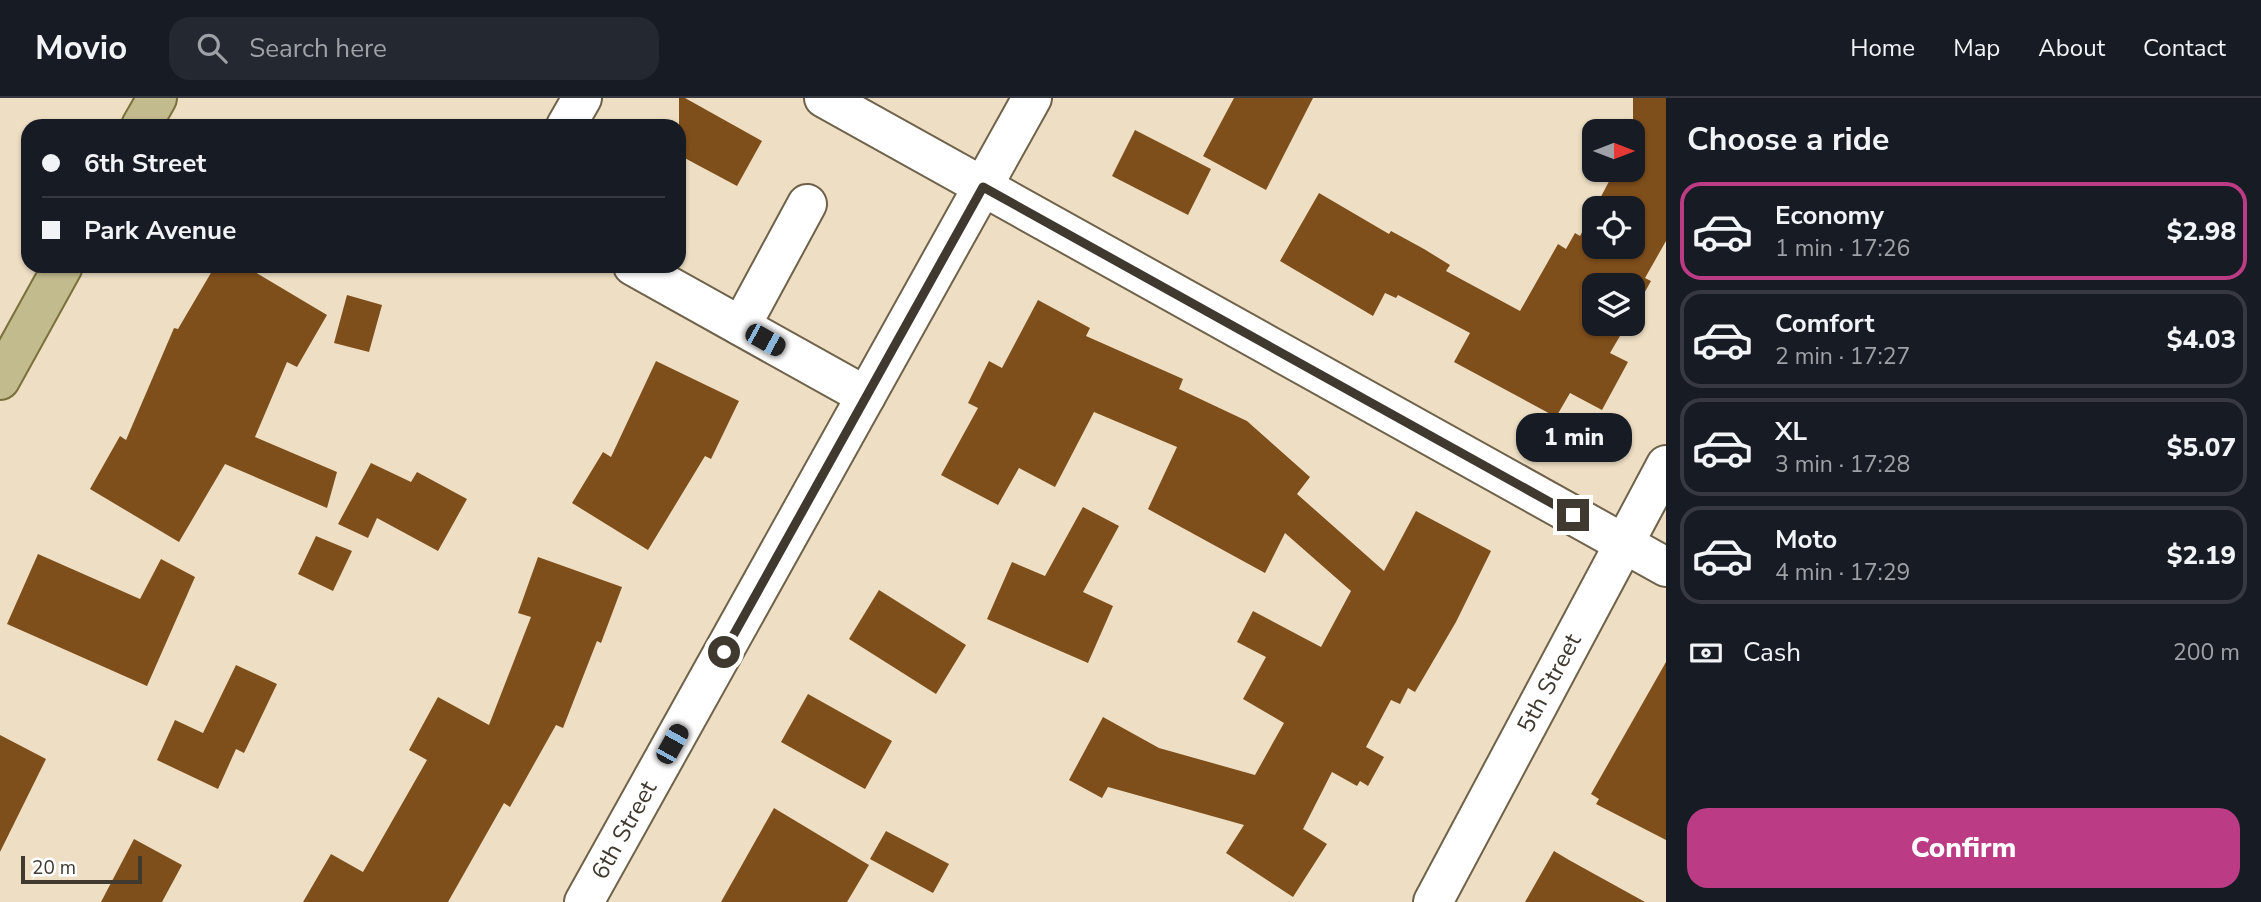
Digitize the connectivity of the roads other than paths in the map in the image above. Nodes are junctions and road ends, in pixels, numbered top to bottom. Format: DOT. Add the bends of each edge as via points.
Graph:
graph roads {
  1 [pos="157,98"];
  2 [pos="582,98"];
  3 [pos="824,98"];
  4 [pos="1032,98"];
  5 [pos="145,119"];
  6 [pos="570,119"];
  7 [pos="983,187"];
  8 [pos="807,204"];
  9 [pos="60,273"];
  10 [pos="646,273"];
  11 [pos="741,326"];
  12 [pos="0,380"];
  13 [pos="866,396"];
  14 [pos="1666,465"];
  15 [pos="1623,542"];
  16 [pos="1666,566"];
  17 [pos="584,902"];
  18 [pos="1433,902"];
  1 -- 5 [label="main road"];
  2 -- 6 [label="street"];
  3 -- 7 [label="street"];
  4 -- 7 [label="street, 6th Street"];
  7 -- 13 [label="street, 6th Street"];
  7 -- 15 [label="street"];
  8 -- 11 [label="street"];
  9 -- 12 [label="main road"];
  10 -- 11 [label="street"];
  11 -- 13 [label="street"];
  13 -- 17 [label="street, 6th Street"];
  14 -- 15 [label="street, 5th Street"];
  15 -- 16 [label="street"];
  15 -- 18 [label="street, 5th Street"];
}
